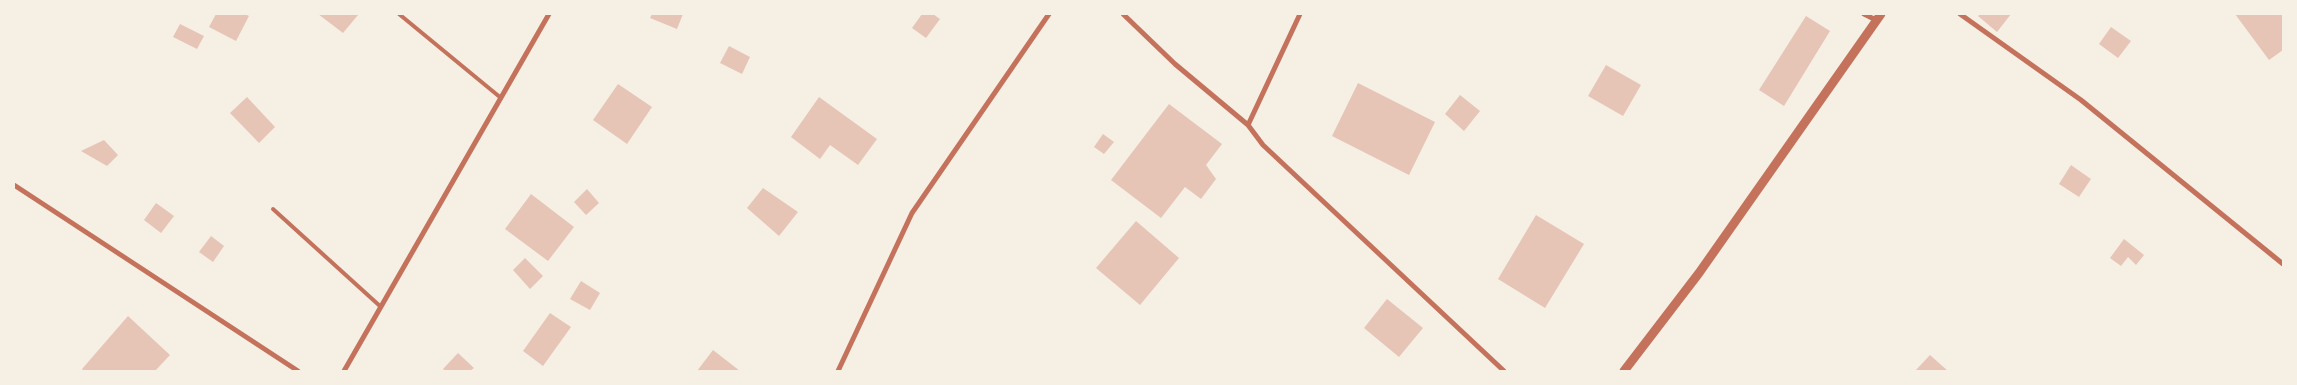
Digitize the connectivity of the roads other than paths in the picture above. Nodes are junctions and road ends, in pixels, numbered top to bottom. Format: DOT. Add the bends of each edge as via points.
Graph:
graph roads {
  1 [pos="399,14"];
  2 [pos="549,14"];
  3 [pos="1049,14"];
  4 [pos="1123,14"];
  5 [pos="1300,14"];
  6 [pos="1864,14"];
  7 [pos="1960,14"];
  8 [pos="1879,17"];
  9 [pos="501,98"];
  10 [pos="1248,125"];
  11 [pos="14,185"];
  12 [pos="273,209"];
  13 [pos="2283,264"];
  14 [pos="381,307"];
  15 [pos="298,371"];
  16 [pos="344,371"];
  17 [pos="838,371"];
  18 [pos="1504,371"];
  19 [pos="1624,371"];
  1 -- 9 [label="lane"];
  2 -- 9 [label="street"];
  3 -- 17 [label="street" via="912,212"];
  4 -- 10 [label="street" via="1175,64"];
  5 -- 10 [label="street"];
  6 -- 8 [label="street"];
  7 -- 13 [label="street" via="2081,100"];
  8 -- 19 [label="street" via="1699,273"];
  9 -- 14 [label="street"];
  10 -- 18 [label="street" via="1263,145"];
  11 -- 15 [label="street"];
  12 -- 14 [label="lane"];
  14 -- 16 [label="street"];
}
